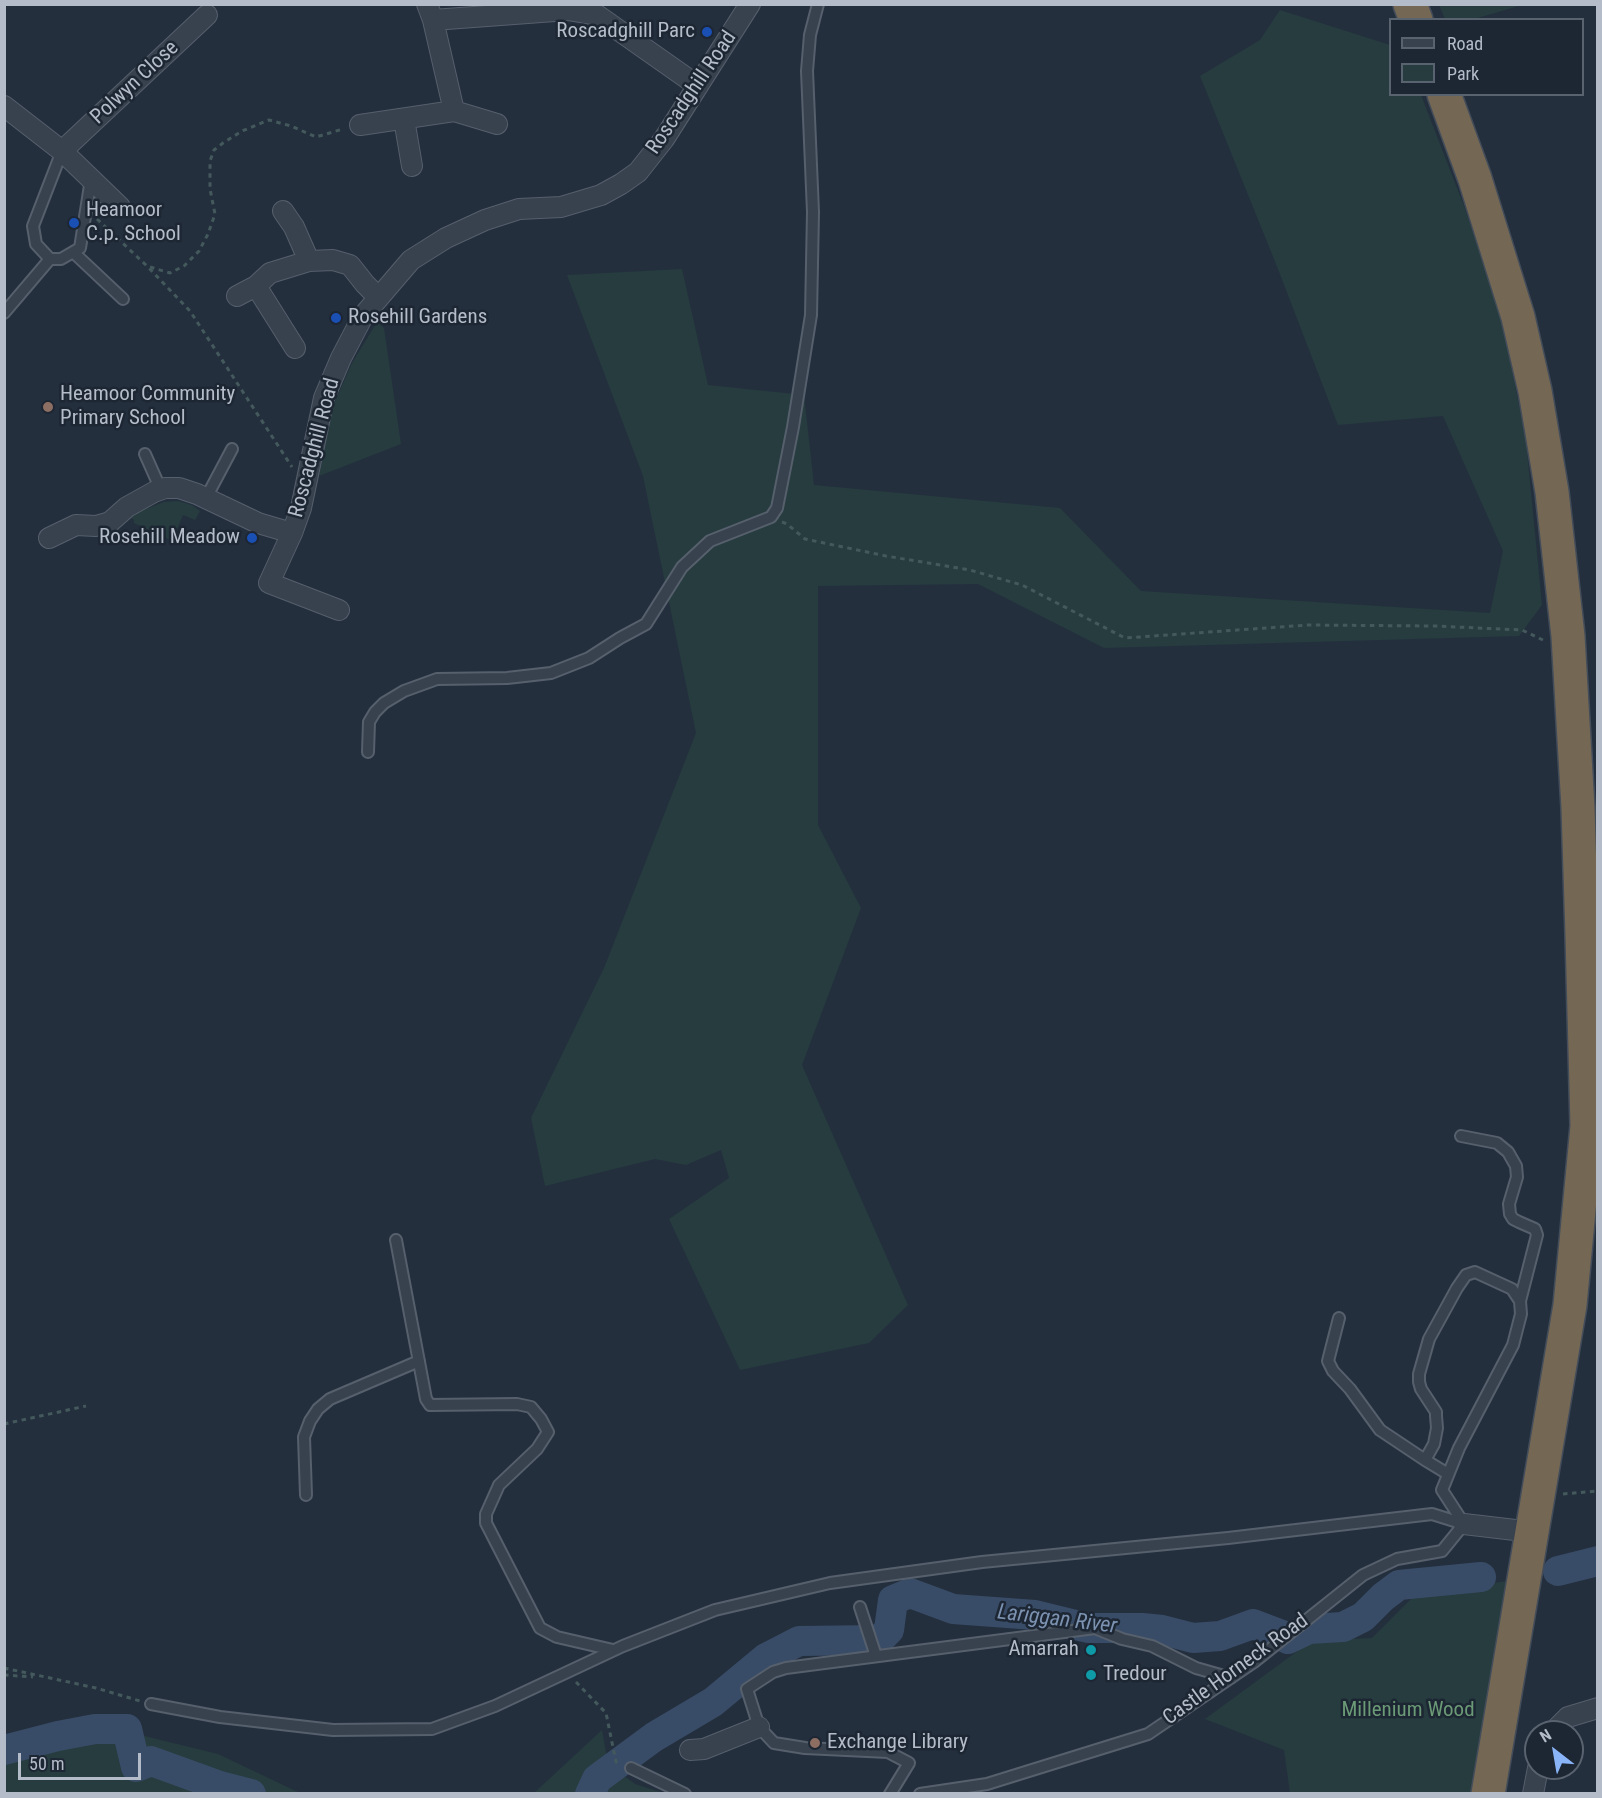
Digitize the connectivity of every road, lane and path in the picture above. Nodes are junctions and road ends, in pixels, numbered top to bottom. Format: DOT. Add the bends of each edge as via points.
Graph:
graph roads {
  1 [pos="750,4"];
  2 [pos="818,4"];
  3 [pos="521,9"];
  4 [pos="430,12"];
  5 [pos="207,15"];
  6 [pos="698,86"];
  7 [pos="1445,96"];
  8 [pos="4,106"];
  9 [pos="454,111"];
  10 [pos="404,118"];
  11 [pos="360,124"];
  12 [pos="497,124"];
  13 [pos="62,151"];
  14 [pos="412,166"];
  15 [pos="91,179"];
  16 [pos="120,207"];
  17 [pos="88,210"];
  18 [pos="283,210"];
  19 [pos="73,252"];
  20 [pos="50,259"];
  21 [pos="309,261"];
  22 [pos="148,267"];
  23 [pos="256,286"];
  24 [pos="237,296"];
  25 [pos="378,297"];
  26 [pos="123,299"];
  27 [pos="4,313"];
  28 [pos="295,348"];
  29 [pos="232,449"];
  30 [pos="145,454"];
  31 [pos="305,486"];
  32 [pos="161,490"];
  33 [pos="206,498"];
  34 [pos="771,517"];
  35 [pos="292,533"];
  36 [pos="49,538"];
  37 [pos="339,610"];
  38 [pos="1569,654"];
  39 [pos="368,752"];
  40 [pos="1461,1136"];
  41 [pos="396,1240"];
  42 [pos="1520,1301"];
  43 [pos="1339,1318"];
  44 [pos="419,1361"];
  45 [pos="86,1406"];
  46 [pos="4,1424"];
  47 [pos="1425,1460"];
  48 [pos="1448,1474"];
  49 [pos="1598,1491"];
  50 [pos="306,1495"];
  51 [pos="1537,1496"];
  52 [pos="1464,1524"];
  53 [pos="1532,1532"];
  54 [pos="860,1607"];
  55 [pos="613,1650"];
  56 [pos="873,1655"];
  57 [pos="4,1668"];
  58 [pos="566,1672"];
  59 [pos="4,1675"];
  60 [pos="42,1677"];
  61 [pos="1231,1678"];
  62 [pos="151,1704"];
  63 [pos="1598,1708"];
  64 [pos="1565,1720"];
  65 [pos="759,1727"];
  66 [pos="690,1750"];
  67 [pos="616,1762"];
  68 [pos="631,1768"];
  69 [pos="685,1794"];
  70 [pos="890,1794"];
  71 [pos="920,1794"];
  72 [pos="1488,1794"];
  1 -- 6 [label="street, Roscadghill Road"];
  2 -- 34 [label="lane" via="807,71 813,212 811,315 777,508"];
  3 -- 4 [label="street"];
  3 -- 6 [label="street" via="597,15"];
  4 -- 9 [label="street"];
  5 -- 13 [label="street, Polwyn Close"];
  6 -- 25 [label="street, Roscadghill Road" via="664,139 638,172 621,184 601,195 561,207 519,209 446,238 411,260"];
  7 -- 38 [label="highway" via="1518,317 1535,391 1552,492"];
  8 -- 13 [label="street"];
  9 -- 10 [label="street"];
  9 -- 12 [label="street"];
  10 -- 11 [label="street"];
  10 -- 14 [label="street"];
  11 -- 22 [label="path" via="316,137 269,120 223,143 214,150 210,161 215,214 198,251 184,266 170,273"];
  13 -- 15 [label="street"];
  13 -- 20 [label="lane" via="33,226 36,244"];
  15 -- 16 [label="street"];
  15 -- 17 [label="lane"];
  17 -- 19 [label="lane" via="80,248"];
  17 -- 22 [label="path"];
  18 -- 21 [label="street"];
  19 -- 20 [label="lane" via="61,259"];
  19 -- 26 [label="lane"];
  20 -- 27 [label="lane"];
  21 -- 23 [label="street" via="270,273"];
  21 -- 25 [label="street" via="333,260 350,265"];
  22 -- 31 [label="path" via="190,311"];
  23 -- 24 [label="street"];
  23 -- 28 [label="street"];
  25 -- 31 [label="street, Roscadghill Road" via="363,316 324,398"];
  29 -- 33 [label="lane"];
  30 -- 32 [label="lane"];
  31 -- 35 [label="street, Roscadghill Road"];
  32 -- 33 [label="street" via="179,488"];
  32 -- 36 [label="street" via="128,507 110,522 76,525"];
  33 -- 35 [label="street" via="258,523"];
  34 -- 38 [label="path" via="805,539 970,570 1022,585 1125,638 1308,625 1435,626 1522,630"];
  34 -- 39 [label="lane" via="710,541 682,567 646,624 589,658 551,673 437,679 404,691 375,711 369,722"];
  35 -- 37 [label="street, Roscadghill Road" via="268,582"];
  38 -- 51 [label="highway" via="1578,808 1587,1126 1570,1305"];
  40 -- 42 [label="lane" via="1497,1143 1516,1166 1510,1214 1535,1229 1537,1235"];
  41 -- 44 [label="lane"];
  42 -- 47 [label="lane" via="1512,1289 1475,1272 1460,1282 1430,1339 1419,1374 1421,1389 1436,1412 1434,1444"];
  42 -- 48 [label="lane" via="1519,1328 1513,1345"];
  43 -- 47 [label="lane" via="1328,1361 1332,1371 1380,1430"];
  44 -- 50 [label="lane" via="330,1399 318,1409 304,1437"];
  44 -- 55 [label="lane" via="430,1405 517,1404 531,1407 541,1419 548,1432 537,1449 500,1485 486,1514 486,1523 540,1628 556,1637"];
  45 -- 46 [label="path"];
  47 -- 48 [label="lane"];
  48 -- 52 [label="lane" via="1442,1490"];
  49 -- 51 [label="path"];
  51 -- 53 [label="highway"];
  52 -- 53 [label="street"];
  52 -- 55 [label="lane" via="1432,1514 982,1562 830,1583 715,1610"];
  52 -- 61 [label="lane, Castle Horneck Road" via="1442,1551 1397,1559 1363,1575"];
  53 -- 72 [label="highway"];
  54 -- 56 [label="lane"];
  55 -- 58 [label="lane"];
  56 -- 61 [label="lane" via="1095,1628"];
  56 -- 65 [label="lane" via="773,1672 747,1689"];
  57 -- 60 [label="path"];
  58 -- 62 [label="lane" via="495,1706 432,1729 333,1730 220,1717"];
  58 -- 67 [label="path" via="606,1713"];
  59 -- 60 [label="path"];
  60 -- 62 [label="path"];
  61 -- 71 [label="lane, Castle Horneck Road" via="1148,1734 987,1784"];
  63 -- 64 [label="street"];
  65 -- 66 [label="street" via="704,1749"];
  65 -- 70 [label="lane" via="774,1743 888,1752 909,1763"];
  68 -- 69 [label="lane"];
}
